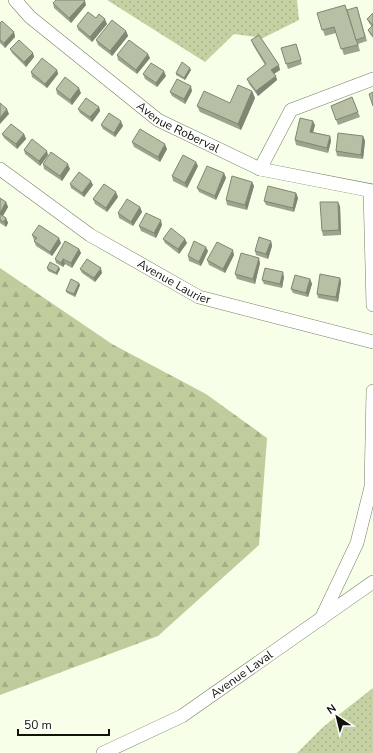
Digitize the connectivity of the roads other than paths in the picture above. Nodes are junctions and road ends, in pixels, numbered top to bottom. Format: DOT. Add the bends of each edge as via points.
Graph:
graph roads {
  1 [pos="15,0"];
  2 [pos="373,79"];
  3 [pos="0,169"];
  4 [pos="260,169"];
  5 [pos="372,191"];
  6 [pos="373,305"];
  7 [pos="373,342"];
  8 [pos="373,391"];
  9 [pos="373,582"];
  10 [pos="320,620"];
  11 [pos="103,753"];
  1 -- 4 [label="street, Avenue Roberval" via="30,17 158,120"];
  2 -- 4 [label="street" via="291,110"];
  3 -- 7 [label="street, Avenue Laurier" via="90,234 199,297"];
  4 -- 5 [label="street, Avenue Roberval"];
  5 -- 6 [label="street"];
  8 -- 10 [label="street" via="371,488 357,543"];
  9 -- 10 [label="street, Avenue Laval"];
  10 -- 11 [label="street, Avenue Laval" via="182,716"];
}
